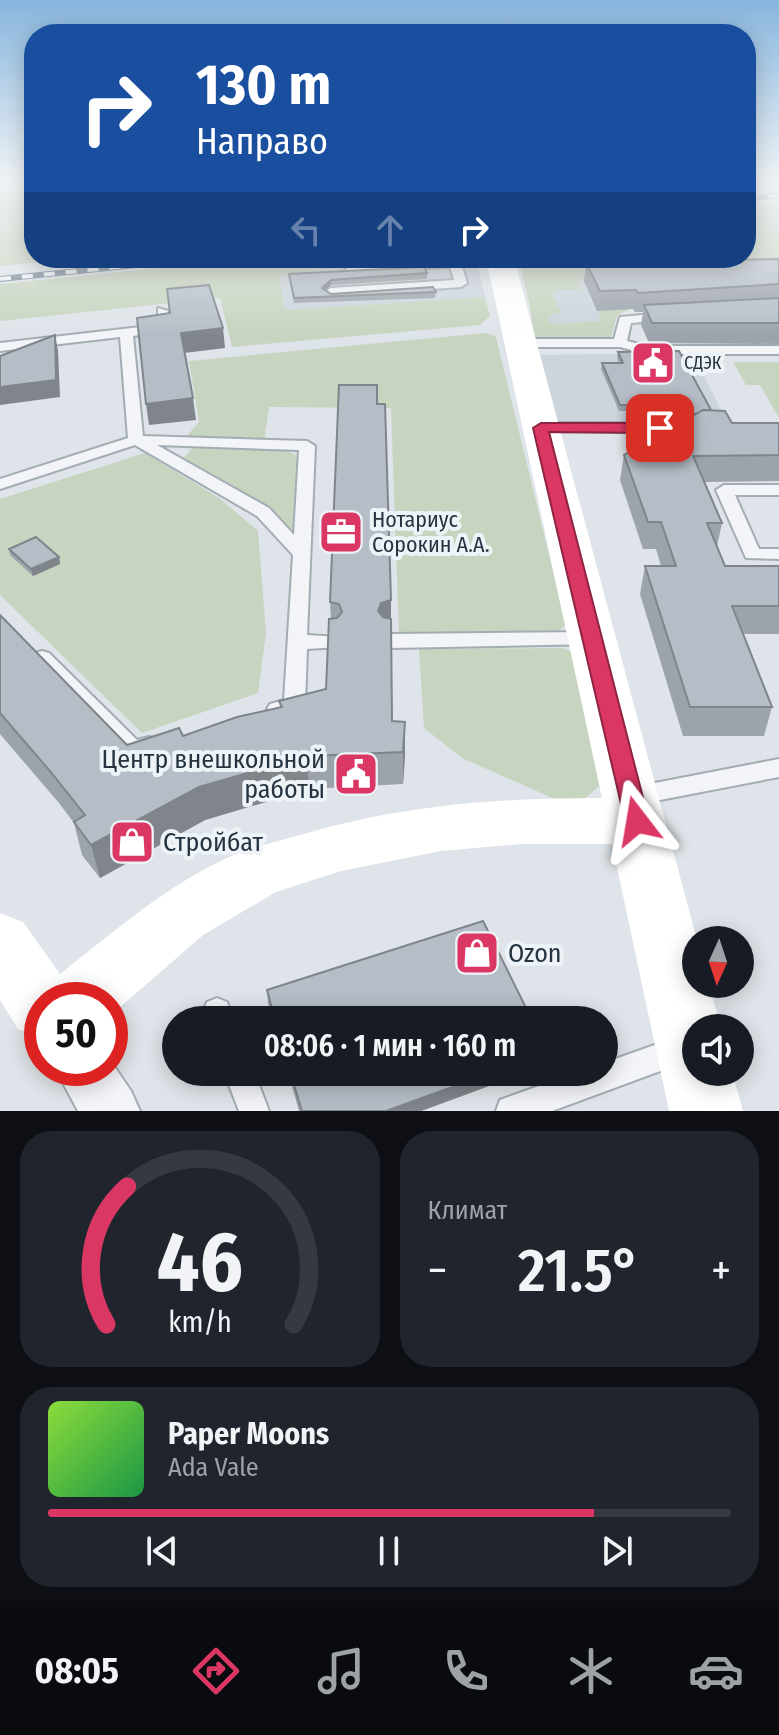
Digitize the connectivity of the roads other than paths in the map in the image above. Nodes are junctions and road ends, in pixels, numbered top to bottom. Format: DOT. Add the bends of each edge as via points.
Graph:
graph roads {
  1 [pos="381,268"];
  2 [pos="456,268"];
  3 [pos="502,268"];
  4 [pos="351,270"];
  5 [pos="331,292"];
  6 [pos="162,311"];
  7 [pos="672,317"];
  8 [pos="126,333"];
  9 [pos="520,343"];
  10 [pos="620,343"];
  11 [pos="0,347"];
  12 [pos="779,350"];
  13 [pos="541,428"];
  14 [pos="715,428"];
  15 [pos="136,440"];
  16 [pos="0,484"];
  17 [pos="779,490"];
  18 [pos="301,553"];
  19 [pos="779,554"];
  20 [pos="592,639"];
  21 [pos="391,641"];
  22 [pos="25,642"];
  23 [pos="297,642"];
  24 [pos="331,642"];
  25 [pos="250,717"];
  26 [pos="163,741"];
  27 [pos="779,768"];
  28 [pos="634,809"];
  29 [pos="0,942"];
  30 [pos="26,982"];
  31 [pos="101,982"];
  32 [pos="683,1014"];
  33 [pos="682,1078"];
  34 [pos="95,1086"];
  35 [pos="244,1086"];
  36 [pos="111,1111"];
  37 [pos="254,1111"];
  38 [pos="511,1111"];
  1 -- 4 [label="lane"];
  2 -- 5 [label="lane" via="461,283"];
  3 -- 9 [label="main road"];
  6 -- 8 [label="lane" via="165,328"];
  7 -- 10 [label="lane" via="625,320"];
  8 -- 11 [label="lane"];
  8 -- 15 [label="lane"];
  9 -- 10 [label="lane"];
  9 -- 13 [label="main road"];
  10 -- 12 [label="lane" via="647,350"];
  13 -- 14 [label="lane"];
  13 -- 20 [label="main road"];
  15 -- 16 [label="lane"];
  15 -- 18 [label="lane" via="263,512"];
  15 -- 18 [label="lane" via="307,446"];
  17 -- 19 [label="lane" via="724,490 752,554"];
  18 -- 23 [label="lane"];
  20 -- 21 [label="lane"];
  20 -- 28 [label="main road"];
  22 -- 26 [label="lane" via="133,750"];
  23 -- 24 [label="lane"];
  23 -- 25 [label="lane" via="294,705"];
  27 -- 28 [label="lane"];
  28 -- 31 [label="main road" via="441,827 341,847 256,873 181,916"];
  28 -- 32 [label="main road"];
  29 -- 30 [label="main road"];
  33 -- 38 [label="lane"];
  34 -- 36 [label="street"];
  35 -- 37 [label="lane"];
}
